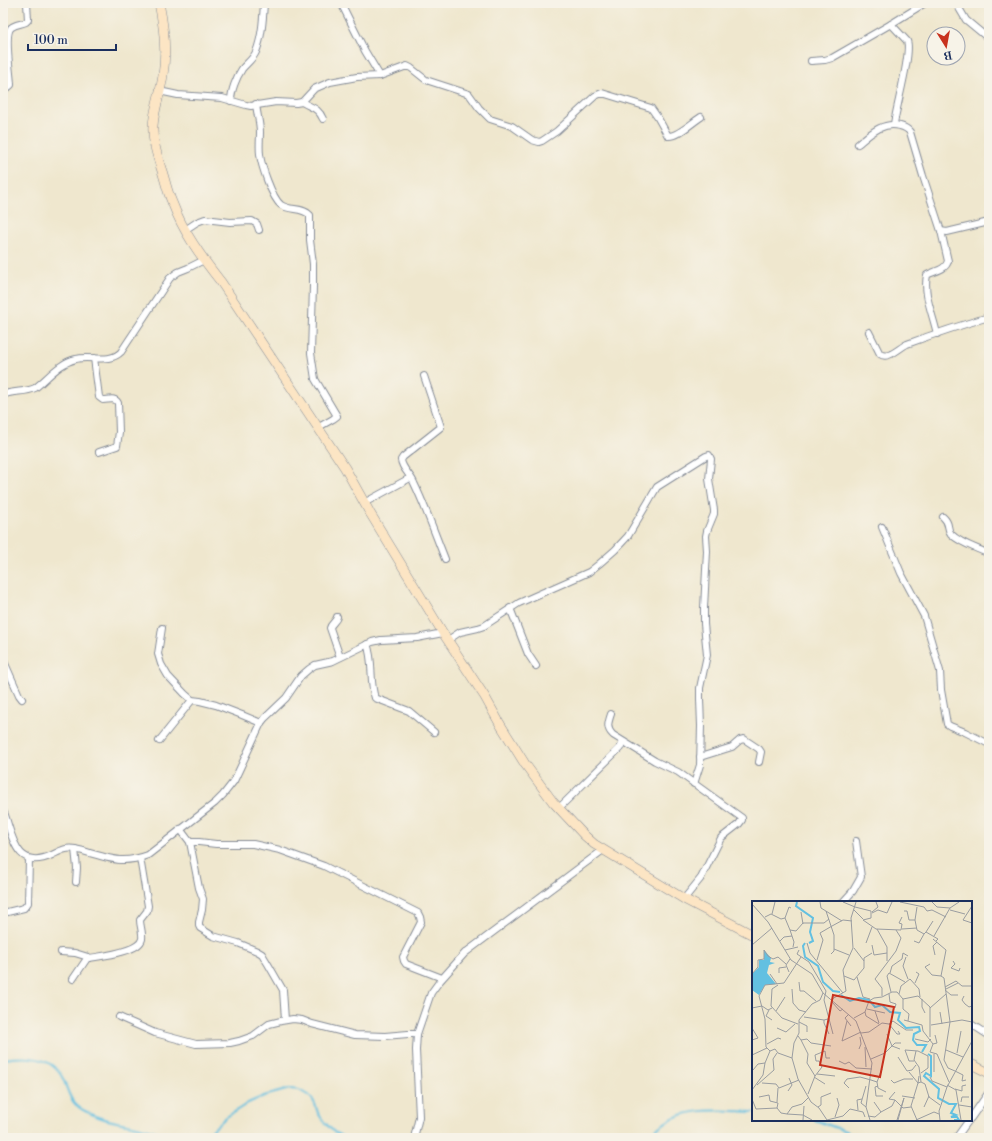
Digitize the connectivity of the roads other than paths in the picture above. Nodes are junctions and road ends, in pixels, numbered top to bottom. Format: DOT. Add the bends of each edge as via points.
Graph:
graph roads {
  1 [pos="27,3"];
  2 [pos="159,3"];
  3 [pos="264,3"];
  4 [pos="341,3"];
  5 [pos="925,3"];
  6 [pos="956,3"];
  7 [pos="891,24"];
  8 [pos="989,39"];
  9 [pos="811,61"];
  10 [pos="380,76"];
  11 [pos="3,92"];
  12 [pos="159,92"];
  13 [pos="231,101"];
  14 [pos="302,102"];
  15 [pos="256,104"];
  16 [pos="701,117"];
  17 [pos="323,119"];
  18 [pos="894,124"];
  19 [pos="858,144"];
  20 [pos="989,222"];
  21 [pos="185,230"];
  22 [pos="259,230"];
  23 [pos="941,231"];
  24 [pos="204,260"];
  25 [pos="989,317"];
  26 [pos="869,332"];
  27 [pos="937,334"];
  28 [pos="94,358"];
  29 [pos="424,376"];
  30 [pos="3,395"];
  31 [pos="317,428"];
  32 [pos="99,452"];
  33 [pos="410,478"];
  34 [pos="364,503"];
  35 [pos="943,517"];
  36 [pos="882,527"];
  37 [pos="989,554"];
  38 [pos="445,559"];
  39 [pos="510,608"];
  40 [pos="337,618"];
  41 [pos="162,628"];
  42 [pos="445,637"];
  43 [pos="367,644"];
  44 [pos="340,657"];
  45 [pos="3,659"];
  46 [pos="536,666"];
  47 [pos="22,699"];
  48 [pos="192,700"];
  49 [pos="611,714"];
  50 [pos="261,723"];
  51 [pos="434,732"];
  52 [pos="159,741"];
  53 [pos="623,742"];
  54 [pos="989,744"];
  55 [pos="700,757"];
  56 [pos="759,762"];
  57 [pos="694,784"];
  58 [pos="559,808"];
  59 [pos="3,811"];
  60 [pos="180,829"];
  61 [pos="856,841"];
  62 [pos="190,842"];
  63 [pos="75,849"];
  64 [pos="603,850"];
  65 [pos="140,858"];
  66 [pos="29,859"];
  67 [pos="76,882"];
  68 [pos="684,898"];
  69 [pos="844,901"];
  70 [pos="3,913"];
  71 [pos="752,934"];
  72 [pos="61,952"];
  73 [pos="88,957"];
  74 [pos="442,978"];
  75 [pos="73,979"];
  76 [pos="119,1017"];
  77 [pos="285,1020"];
  78 [pos="972,1025"];
  79 [pos="417,1034"];
  80 [pos="988,1036"];
  81 [pos="972,1064"];
  82 [pos="989,1072"];
  83 [pos="989,1092"];
  84 [pos="972,1116"];
  85 [pos="969,1121"];
  86 [pos="414,1138"];
  87 [pos="956,1138"];
  1 -- 11 [label="street" via="28,20 12,27 8,32 11,83"];
  2 -- 12 [label="street" via="164,28 165,59"];
  3 -- 13 [label="street" via="256,52 240,73 231,94"];
  4 -- 10 [label="street"];
  5 -- 7 [label="street"];
  6 -- 8 [label="street" via="966,20"];
  7 -- 9 [label="street" via="832,58"];
  7 -- 18 [label="street" via="909,44"];
  10 -- 14 [label="street" via="357,76 330,82 314,89"];
  10 -- 16 [label="street" via="408,66 426,80 469,94 490,119 512,126 539,142 602,93 651,108 670,137"];
  12 -- 13 [label="street"];
  12 -- 21 [label="street" via="153,135 172,202"];
  13 -- 15 [label="street" via="246,105"];
  14 -- 15 [label="street"];
  14 -- 17 [label="street" via="316,108"];
  15 -- 31 [label="street" via="260,155 268,184 280,205 310,215 310,248 313,264 311,334 315,379 337,416"];
  18 -- 19 [label="street" via="877,129"];
  18 -- 23 [label="street" via="905,127 910,132"];
  20 -- 23 [label="street" via="947,232"];
  21 -- 22 [label="street" via="205,219 252,221 257,224"];
  21 -- 24 [label="street"];
  23 -- 27 [label="street" via="948,264 927,275 926,281"];
  24 -- 28 [label="street" via="170,278 118,355"];
  24 -- 31 [label="street"];
  25 -- 27 [label="street"];
  26 -- 27 [label="street" via="882,356 888,356 905,345"];
  28 -- 30 [label="street" via="78,358 67,362 35,388"];
  28 -- 32 [label="street" via="99,397 103,400 114,399 118,403 117,446"];
  29 -- 33 [label="street" via="441,427 401,460"];
  31 -- 34 [label="street" via="345,468"];
  33 -- 34 [label="street"];
  33 -- 38 [label="street" via="416,486"];
  34 -- 42 [label="street"];
  35 -- 37 [label="street" via="954,536"];
  36 -- 54 [label="street" via="901,573 924,616 940,671 940,690 947,724"];
  39 -- 42 [label="street" via="484,626"];
  39 -- 46 [label="street" via="528,654"];
  39 -- 55 [label="street" via="590,572 628,536 657,487 709,455 709,479 714,514 706,536 704,624 707,655 700,688"];
  40 -- 44 [label="street" via="330,628"];
  41 -- 48 [label="street" via="158,654 161,664 168,676"];
  42 -- 43 [label="street" via="381,640"];
  42 -- 58 [label="street" via="526,764"];
  43 -- 44 [label="street"];
  43 -- 51 [label="street" via="371,656 375,698 409,711"];
  44 -- 50 [label="street" via="309,668 286,698"];
  45 -- 47 [label="street"];
  48 -- 50 [label="street" via="216,705"];
  48 -- 52 [label="street"];
  49 -- 53 [label="street" via="609,731"];
  50 -- 60 [label="street" via="234,781 215,803"];
  53 -- 57 [label="street" via="678,772"];
  53 -- 58 [label="street" via="620,748"];
  55 -- 56 [label="street" via="732,747 744,739 761,752"];
  55 -- 57 [label="street"];
  57 -- 68 [label="street" via="742,820 721,838 701,878"];
  58 -- 64 [label="street" via="584,835"];
  59 -- 66 [label="street" via="17,849"];
  60 -- 62 [label="street"];
  60 -- 65 [label="street" via="148,855"];
  61 -- 69 [label="street" via="862,877"];
  62 -- 74 [label="street" via="253,844 280,850 324,866 418,913 421,922 403,957 404,961"];
  62 -- 77 [label="street" via="203,900 200,928 213,936 238,943 262,954 283,990"];
  63 -- 65 [label="street" via="115,859"];
  63 -- 66 [label="street" via="65,849 42,858"];
  63 -- 67 [label="street"];
  64 -- 68 [label="street"];
  64 -- 74 [label="street" via="477,942"];
  65 -- 73 [label="street" via="148,906 140,920 142,940 121,952"];
  66 -- 70 [label="street" via="28,903 24,908"];
  68 -- 71 [label="street"];
  72 -- 73 [label="street"];
  73 -- 75 [label="street"];
  74 -- 79 [label="street" via="431,993"];
  76 -- 77 [label="street" via="155,1033 201,1044 239,1042 254,1036 269,1024"];
  77 -- 79 [label="street" via="302,1020 354,1035"];
  78 -- 80 [label="street"];
  79 -- 86 [label="street" via="419,1117"];
  81 -- 82 [label="street"];
  83 -- 84 [label="street"];
  85 -- 87 [label="street"];
}
